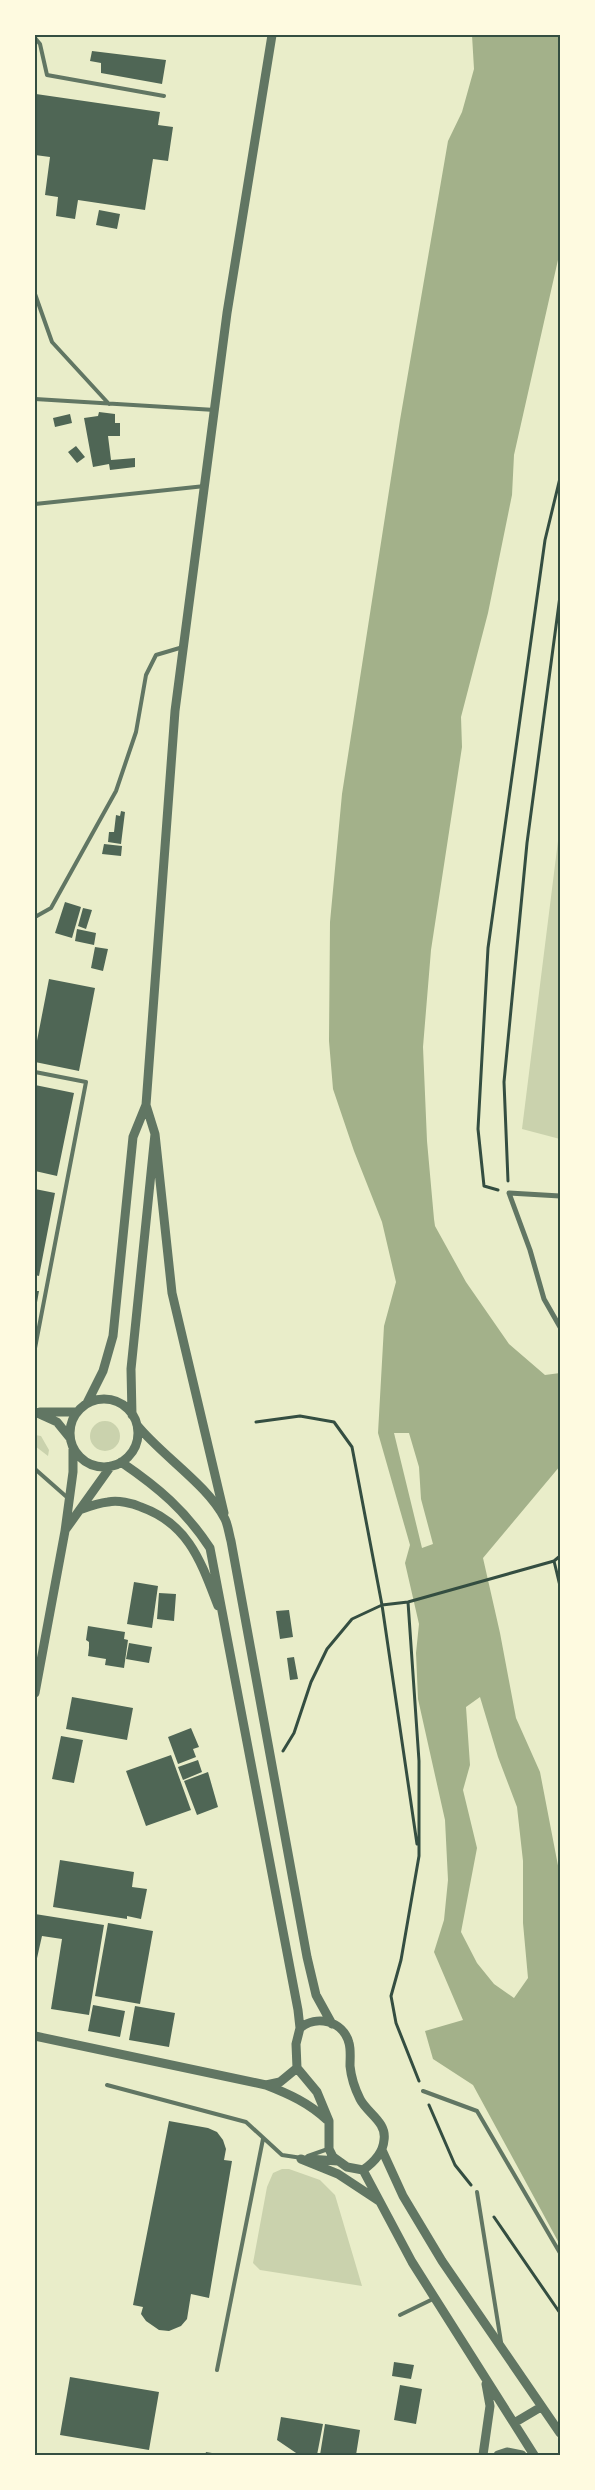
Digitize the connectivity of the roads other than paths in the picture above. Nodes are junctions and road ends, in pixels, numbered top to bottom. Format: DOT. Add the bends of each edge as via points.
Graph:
graph roads {
  1 [pos="272,35"];
  2 [pos="35,38"];
  3 [pos="164,96"];
  4 [pos="35,294"];
  5 [pos="35,399"];
  6 [pos="109,404"];
  7 [pos="215,410"];
  8 [pos="205,486"];
  9 [pos="35,504"];
  10 [pos="184,646"];
  11 [pos="35,917"];
  12 [pos="35,1072"];
  13 [pos="146,1104"];
  14 [pos="155,1134"];
  15 [pos="560,1196"];
  16 [pos="560,1327"];
  17 [pos="35,1348"];
  18 [pos="87,1403"];
  19 [pos="35,1412"];
  20 [pos="77,1412"];
  21 [pos="132,1415"];
  22 [pos="137,1425"];
  23 [pos="70,1438"];
  24 [pos="73,1449"];
  25 [pos="121,1462"];
  26 [pos="111,1466"];
  27 [pos="35,1469"];
  28 [pos="69,1499"];
  29 [pos="82,1508"];
  30 [pos="225,1518"];
  31 [pos="65,1531"];
  32 [pos="223,1619"];
  33 [pos="35,1693"];
  34 [pos="332,2024"];
  35 [pos="300,2028"];
  36 [pos="35,2036"];
  37 [pos="297,2068"];
  38 [pos="107,2085"];
  39 [pos="266,2085"];
  40 [pos="423,2091"];
  41 [pos="328,2121"];
  42 [pos="264,2139"];
  43 [pos="329,2148"];
  44 [pos="382,2150"];
  45 [pos="301,2158"];
  46 [pos="338,2161"];
  47 [pos="363,2170"];
  48 [pos="477,2192"];
  49 [pos="381,2202"];
  50 [pos="560,2253"];
  51 [pos="435,2298"];
  52 [pos="400,2315"];
  53 [pos="503,2352"];
  54 [pos="217,2370"];
  55 [pos="485,2378"];
  56 [pos="541,2407"];
  57 [pos="514,2423"];
  58 [pos="560,2434"];
  59 [pos="483,2455"];
  60 [pos="498,2455"];
  61 [pos="522,2455"];
  62 [pos="534,2455"];
  1 -- 7 [label="street" via="227,313"];
  2 -- 3 [label="lane" via="40,44 47,75"];
  4 -- 6 [label="lane" via="52,342"];
  5 -- 6 [label="lane"];
  6 -- 7 [label="lane"];
  7 -- 8 [label="street"];
  8 -- 9 [label="lane"];
  8 -- 10 [label="street"];
  10 -- 11 [label="lane" via="156,655 146,675 136,732 116,791 50,908"];
  10 -- 13 [label="street" via="175,711"];
  12 -- 17 [label="lane" via="86,1082"];
  13 -- 14 [label="street"];
  13 -- 18 [label="street" via="133,1137 113,1336 103,1371"];
  14 -- 21 [label="street" via="131,1369"];
  14 -- 30 [label="street" via="172,1293"];
  15 -- 16 [label="street" via="509,1194 544,1300"];
  18 -- 20 [label="street"];
  18 -- 21 [label="street" via="96,1400 116,1402"];
  19 -- 20 [label="street"];
  19 -- 23 [label="street" via="57,1422"];
  20 -- 23 [label="street"];
  21 -- 22 [label="street"];
  22 -- 25 [label="street" via="135,1446"];
  22 -- 30 [label="street" via="151,1443 208,1496"];
  23 -- 24 [label="street"];
  24 -- 26 [label="street" via="90,1464"];
  24 -- 28 [label="street"];
  25 -- 26 [label="street"];
  25 -- 32 [label="street" via="167,1496 202,1535 210,1548"];
  26 -- 29 [label="street"];
  27 -- 28 [label="lane"];
  28 -- 31 [label="street"];
  29 -- 31 [label="street"];
  29 -- 32 [label="street" via="109,1502 134,1504 160,1514 184,1535 203,1566"];
  30 -- 34 [label="street" via="290,1874 316,1995"];
  31 -- 33 [label="street"];
  32 -- 35 [label="street"];
  34 -- 35 [label="street" via="314,2020"];
  34 -- 44 [label="street" via="349,2042 352,2079 360,2099 381,2124 385,2138"];
  35 -- 37 [label="street" via="296,2044"];
  36 -- 39 [label="street"];
  37 -- 39 [label="street" via="280,2082"];
  37 -- 41 [label="street" via="317,2092"];
  38 -- 42 [label="lane" via="246,2122"];
  39 -- 41 [label="street" via="313,2107"];
  40 -- 50 [label="lane" via="477,2111"];
  41 -- 43 [label="street"];
  42 -- 45 [label="lane" via="282,2155"];
  42 -- 54 [label="lane"];
  43 -- 45 [label="lane"];
  43 -- 46 [label="street"];
  44 -- 47 [label="street"];
  44 -- 53 [label="street" via="403,2196"];
  45 -- 46 [label="street"];
  45 -- 49 [label="street" via="338,2174"];
  46 -- 47 [label="street" via="347,2167"];
  47 -- 49 [label="street"];
  48 -- 53 [label="lane"];
  49 -- 51 [label="street"];
  51 -- 52 [label="lane"];
  51 -- 55 [label="street"];
  53 -- 56 [label="street"];
  55 -- 57 [label="street"];
  55 -- 59 [label="street" via="490,2406"];
  56 -- 57 [label="street"];
  56 -- 58 [label="street"];
  57 -- 62 [label="street"];
  60 -- 61 [label="street" via="507,2452"];
}
